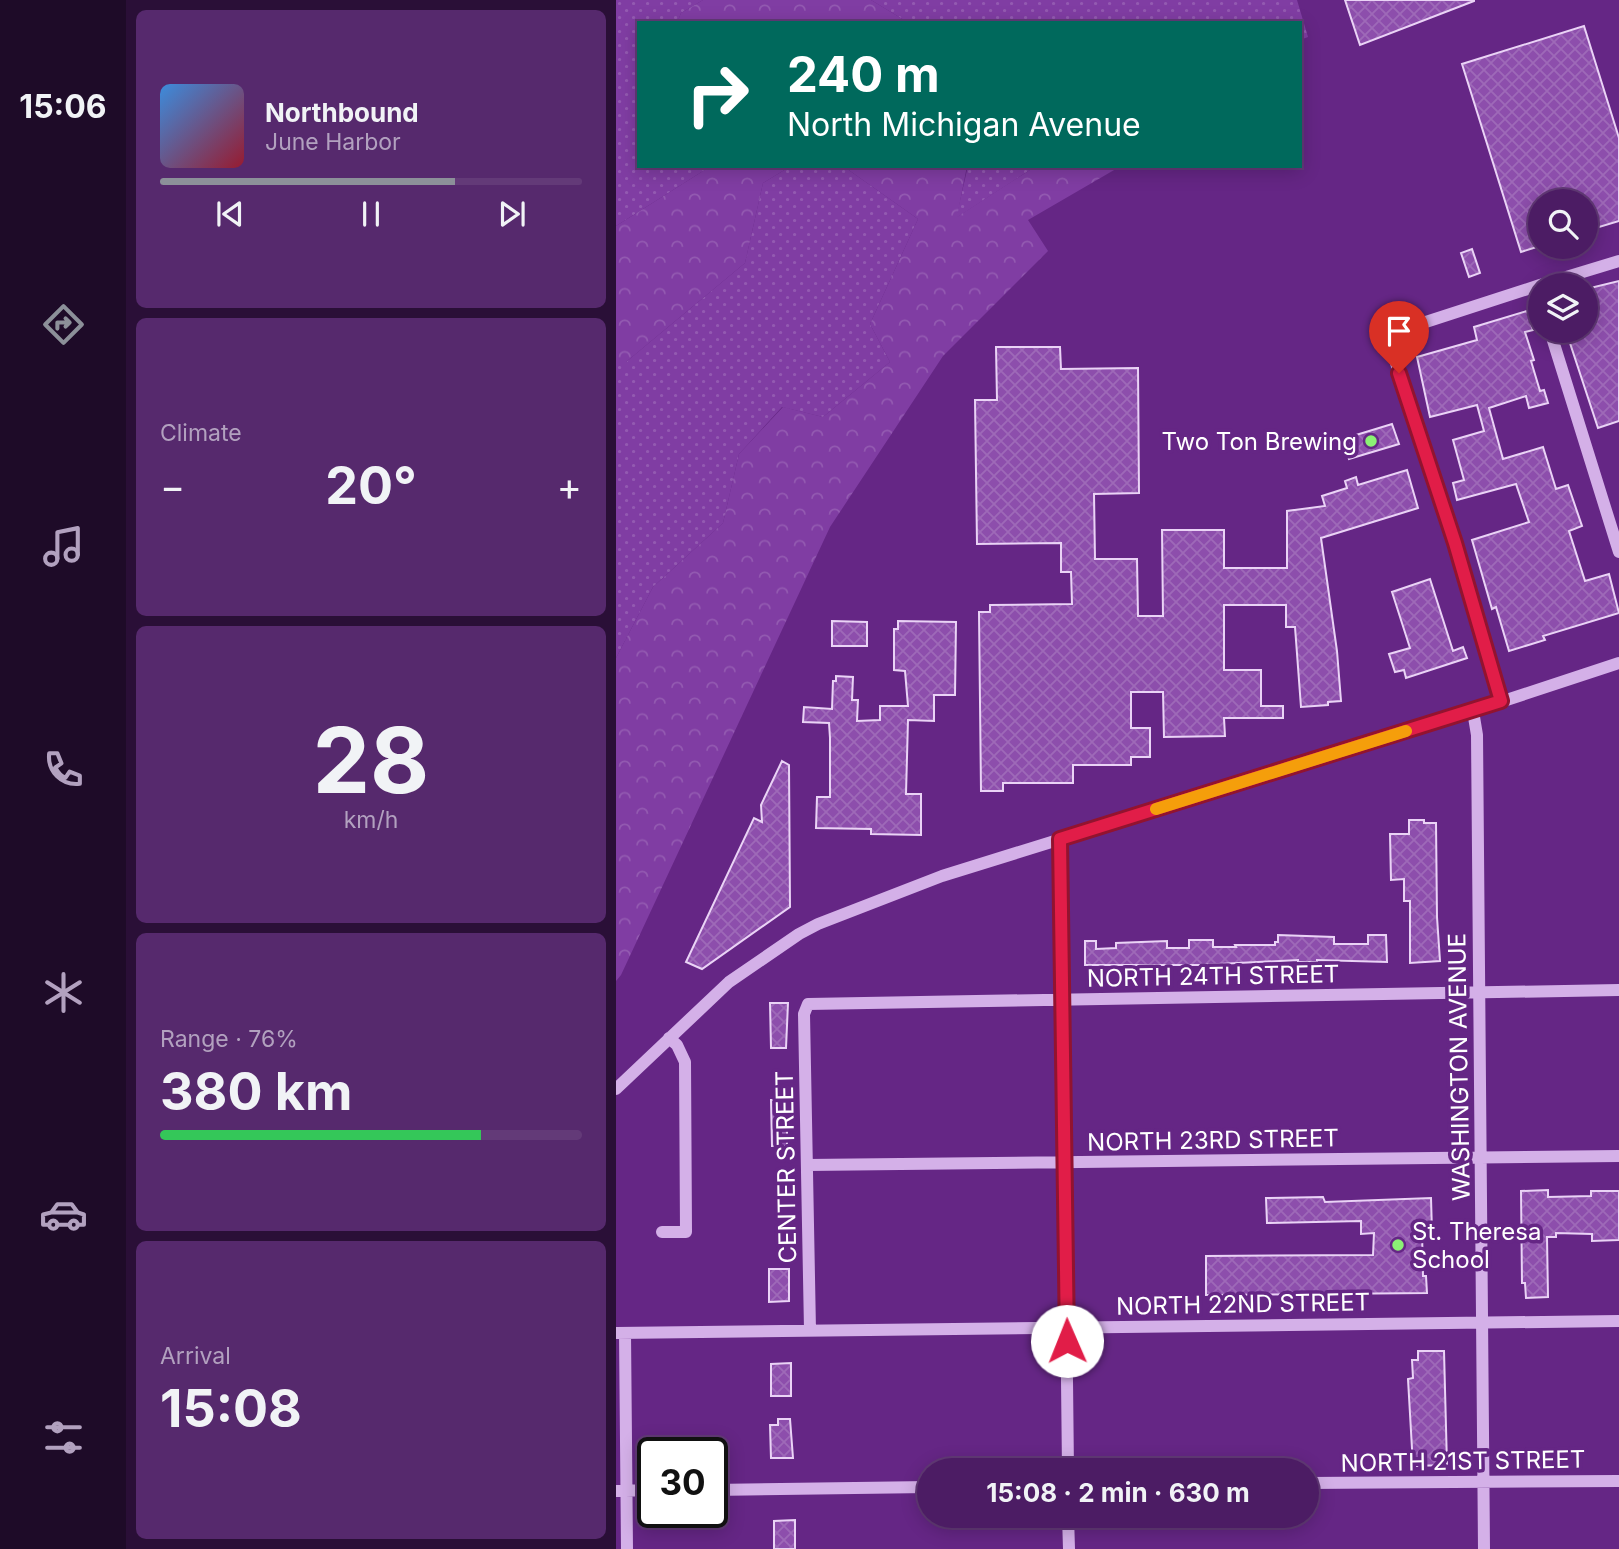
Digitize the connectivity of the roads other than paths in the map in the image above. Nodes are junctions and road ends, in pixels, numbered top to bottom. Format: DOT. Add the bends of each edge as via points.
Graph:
graph roads {
  1 [pos="1619,261"];
  2 [pos="1583,273"];
  3 [pos="1528,291"];
  4 [pos="1554,343"];
  5 [pos="1619,552"];
  6 [pos="1619,663"];
  7 [pos="1501,701"];
  8 [pos="1473,711"];
  9 [pos="1060,839"];
  10 [pos="1619,990"];
  11 [pos="1479,992"];
  12 [pos="1064,999"];
  13 [pos="808,1004"];
  14 [pos="670,1038"];
  15 [pos="616,1090"];
  16 [pos="1619,1156"];
  17 [pos="1480,1158"];
  18 [pos="1065,1162"];
  19 [pos="807,1165"];
  20 [pos="662,1232"];
  21 [pos="1619,1321"];
  22 [pos="1482,1323"];
  23 [pos="1067,1328"];
  24 [pos="810,1330"];
  25 [pos="620,1333"];
  26 [pos="1068,1458"];
  27 [pos="1619,1481"];
  28 [pos="1483,1482"];
  29 [pos="1319,1483"];
  30 [pos="917,1488"];
  31 [pos="728,1490"];
  32 [pos="621,1491"];
  33 [pos="1068,1528"];
  34 [pos="627,1549"];
  35 [pos="1069,1549"];
  36 [pos="1484,1549"];
  1 -- 2 [label="street"];
  3 -- 7 [label="street" via="1398,331 1391,348"];
  4 -- 5 [label="street"];
  6 -- 7 [label="street"];
  7 -- 8 [label="street"];
  8 -- 9 [label="street"];
  8 -- 11 [label="street, WASHINGTON AVENUE"];
  9 -- 12 [label="street"];
  9 -- 14 [label="street" via="942,876 818,924 729,982"];
  10 -- 11 [label="street, NORTH 24TH STREET"];
  11 -- 12 [label="street, NORTH 24TH STREET"];
  11 -- 17 [label="street, WASHINGTON AVENUE"];
  12 -- 13 [label="street, NORTH 24TH STREET"];
  12 -- 18 [label="street"];
  13 -- 19 [label="street, CENTER STREET" via="804,1014"];
  14 -- 15 [label="street"];
  14 -- 20 [label="street" via="685,1062 686,1232"];
  16 -- 17 [label="street, NORTH 23RD STREET"];
  17 -- 18 [label="street, NORTH 23RD STREET"];
  17 -- 22 [label="street, WASHINGTON AVENUE"];
  18 -- 19 [label="street, NORTH 23RD STREET"];
  18 -- 23 [label="street"];
  19 -- 24 [label="street, CENTER STREET"];
  21 -- 22 [label="street, NORTH 22ND STREET"];
  22 -- 23 [label="street, NORTH 22ND STREET"];
  22 -- 28 [label="street, WASHINGTON AVENUE"];
  23 -- 24 [label="street, NORTH 22ND STREET"];
  23 -- 26 [label="street"];
  24 -- 25 [label="street, NORTH 22ND STREET"];
  25 -- 32 [label="street"];
  27 -- 28 [label="street, NORTH 21ST STREET"];
  28 -- 29 [label="street, NORTH 21ST STREET"];
  28 -- 36 [label="street, WASHINGTON AVENUE"];
  30 -- 31 [label="street"];
  32 -- 34 [label="street"];
  33 -- 35 [label="street"];
}
